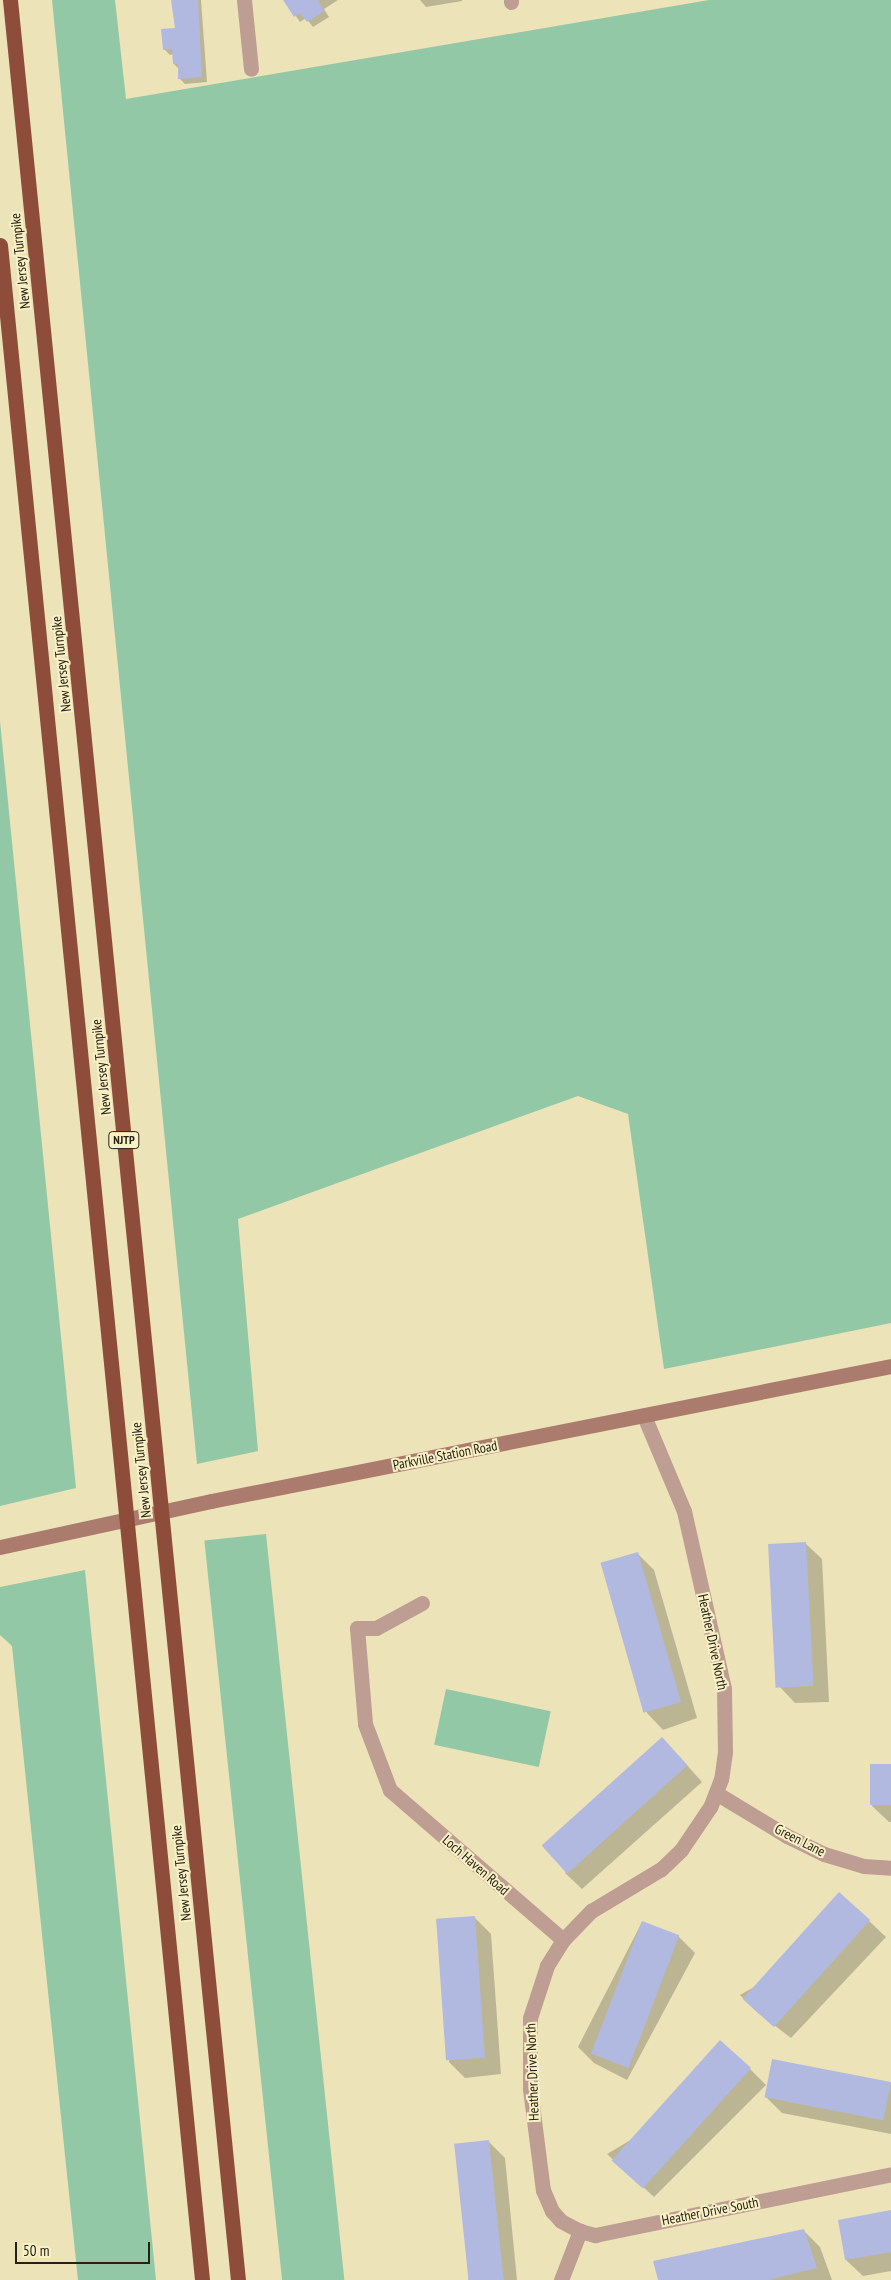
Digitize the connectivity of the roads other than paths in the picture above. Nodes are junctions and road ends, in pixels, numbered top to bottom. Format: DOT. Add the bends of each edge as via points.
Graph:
graph roads {
  1 [pos="10,0"];
  2 [pos="244,0"];
  3 [pos="251,69"];
  4 [pos="0,245"];
  5 [pos="891,1366"];
  6 [pos="644,1416"];
  7 [pos="0,1546"];
  8 [pos="422,1603"];
  9 [pos="716,1793"];
  10 [pos="891,1868"];
  11 [pos="563,1940"];
  12 [pos="891,2174"];
  13 [pos="580,2232"];
  14 [pos="202,2280"];
  15 [pos="238,2280"];
  16 [pos="561,2280"];
  1 -- 15 [label="highway, New Jersey Turnpike / NJTP"];
  2 -- 3 [label="street"];
  4 -- 14 [label="highway, New Jersey Turnpike / NJTP"];
  5 -- 6 [label="main road, Parkville Station Road"];
  6 -- 7 [label="main road, Parkville Station Road"];
  6 -- 9 [label="street, Heather Drive North" via="684,1511 724,1689 725,1752"];
  8 -- 11 [label="street, Loch Haven Road" via="376,1628 357,1628 365,1724 390,1790"];
  9 -- 10 [label="street, Green Lane" via="805,1846 864,1866"];
  9 -- 11 [label="street, Heather Drive North" via="696,1830 668,1862 643,1881 591,1911"];
  11 -- 13 [label="street, Heather Drive North" via="548,1966 530,2018 530,2090 543,2190 561,2222"];
  12 -- 13 [label="street, Heather Drive South" via="595,2235"];
  13 -- 16 [label="street"];
}
